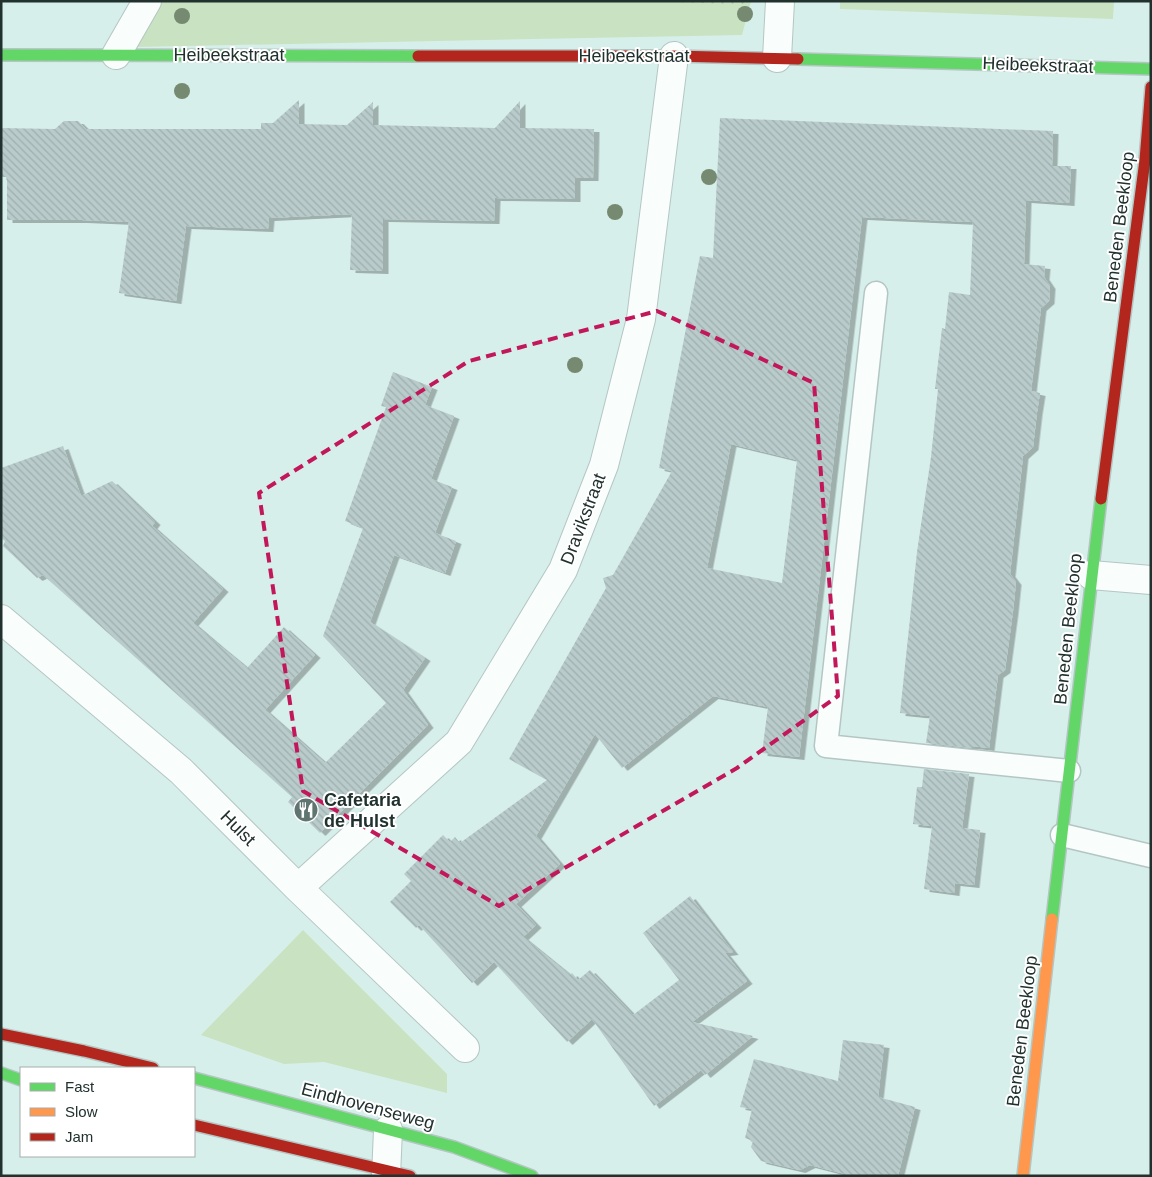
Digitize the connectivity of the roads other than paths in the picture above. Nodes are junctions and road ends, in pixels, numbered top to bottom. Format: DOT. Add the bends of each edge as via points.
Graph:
graph roads {
  1 [pos="147,1"];
  2 [pos="780,1"];
  3 [pos="1,55"];
  4 [pos="116,55"];
  5 [pos="674,56"];
  6 [pos="777,58"];
  7 [pos="1151,68"];
  8 [pos="1151,87"];
  9 [pos="876,293"];
  10 [pos="1091,575"];
  11 [pos="1151,580"];
  12 [pos="1,619"];
  13 [pos="1069,771"];
  14 [pos="1062,835"];
  15 [pos="1151,856"];
  16 [pos="298,888"];
  17 [pos="1,1034"];
  18 [pos="465,1048"];
  19 [pos="149,1067"];
  20 [pos="1,1073"];
  21 [pos="195,1078"];
  22 [pos="20,1080"];
  23 [pos="195,1124"];
  24 [pos="388,1130"];
  25 [pos="394,1174"];
  26 [pos="532,1176"];
  27 [pos="1022,1176"];
  1 -- 4 [label="street"];
  2 -- 6 [label="street"];
  3 -- 4 [label="street, Heibeekstraat"];
  4 -- 5 [label="street, Heibeekstraat"];
  5 -- 6 [label="street, Heibeekstraat"];
  5 -- 16 [label="street, Dravikstraat" via="641,319 604,465 563,570 459,742"];
  6 -- 7 [label="street, Heibeekstraat"];
  8 -- 10 [label="street, Beneden Beekloop" via="1146,160"];
  9 -- 13 [label="lane" via="826,746"];
  10 -- 11 [label="street"];
  10 -- 13 [label="street, Beneden Beekloop"];
  12 -- 16 [label="street, Hulst" via="181,771"];
  13 -- 14 [label="street, Beneden Beekloop"];
  14 -- 15 [label="lane"];
  14 -- 27 [label="street, Beneden Beekloop"];
  16 -- 18 [label="street, Hulst"];
  17 -- 19 [label="street"];
  20 -- 22 [label="street"];
  21 -- 24 [label="street, Eindhovenseweg"];
  23 -- 25 [label="street"];
  24 -- 25 [label="street"];
  24 -- 26 [label="street, Eindhovenseweg" via="454,1147"];
}
